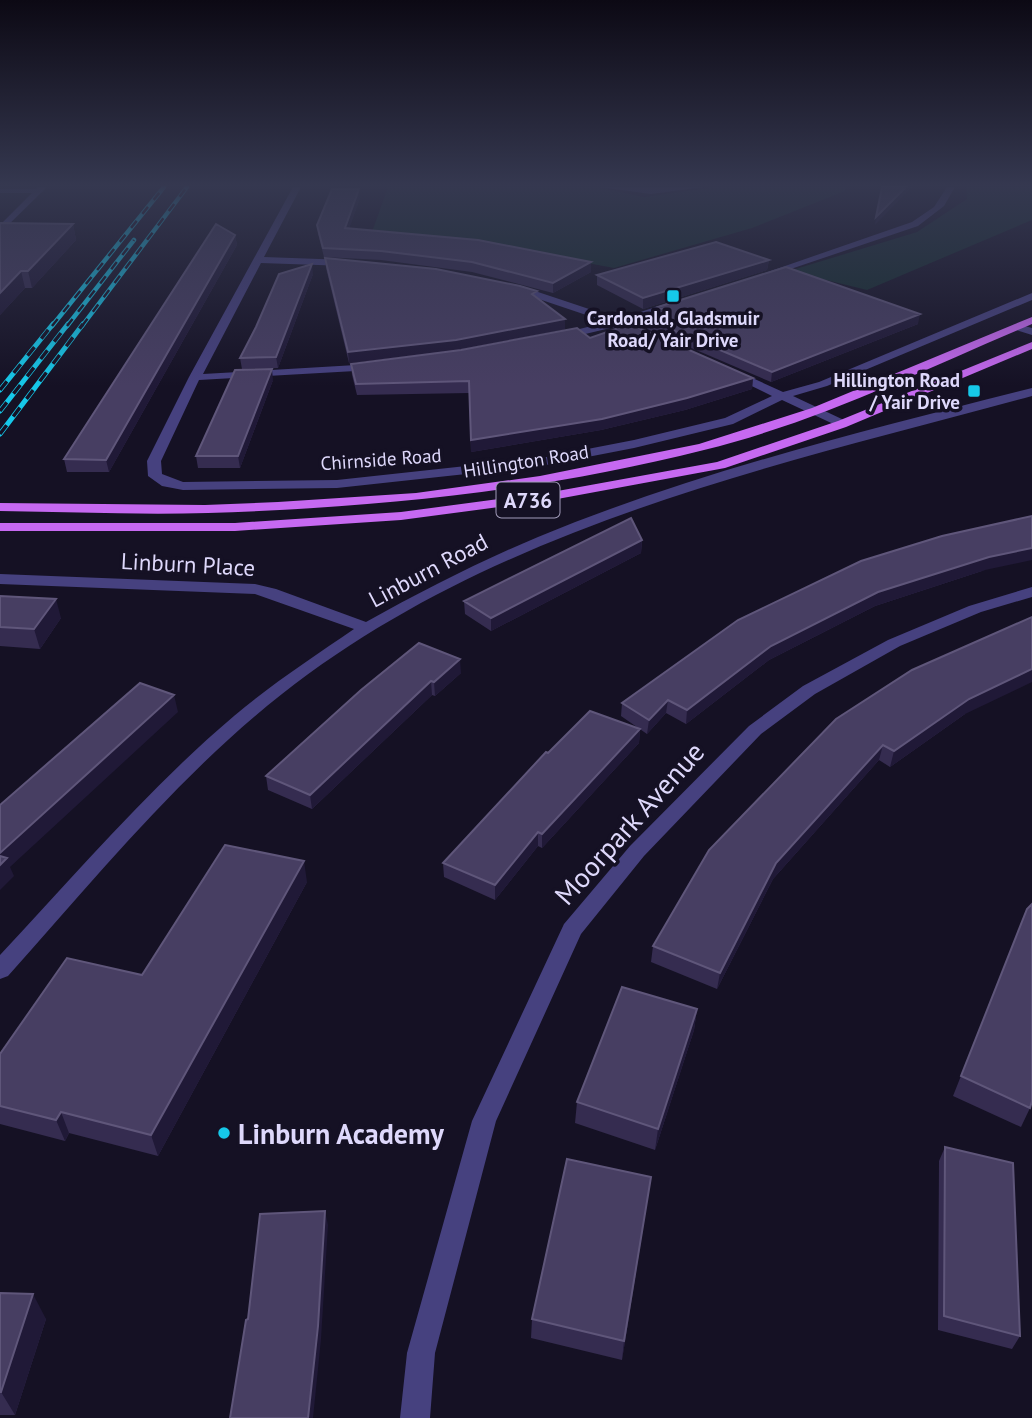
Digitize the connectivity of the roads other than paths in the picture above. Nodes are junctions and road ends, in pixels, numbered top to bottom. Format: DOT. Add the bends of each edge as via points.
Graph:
graph roads {
  1 [pos="262,253"];
  2 [pos="828,253"];
  3 [pos="258,260"];
  4 [pos="362,264"];
  5 [pos="751,279"];
  6 [pos="500,284"];
  7 [pos="1032,296"];
  8 [pos="698,297"];
  9 [pos="1032,320"];
  10 [pos="618,323"];
  11 [pos="1017,327"];
  12 [pos="1032,332"];
  13 [pos="642,333"];
  14 [pos="542,340"];
  15 [pos="1032,345"];
  16 [pos="380,366"];
  17 [pos="724,368"];
  18 [pos="195,377"];
  19 [pos="1032,392"];
  20 [pos="784,396"];
  21 [pos="816,411"];
  22 [pos="842,424"];
  23 [pos="0,507"];
  24 [pos="0,527"];
  25 [pos="0,579"];
  26 [pos="1032,592"];
  27 [pos="367,628"];
  28 [pos="0,970"];
  29 [pos="415,1418"];
  1 -- 3 [label="street, Chirnside Road"];
  2 -- 5 [label="street"];
  3 -- 4 [label="street"];
  3 -- 18 [label="street, Chirnside Road"];
  6 -- 10 [label="street"];
  7 -- 20 [label="street, Chirnside Road"];
  8 -- 10 [label="street"];
  9 -- 11 [label="main road, Hillington Road / A736"];
  10 -- 13 [label="street"];
  10 -- 14 [label="street"];
  11 -- 12 [label="street"];
  11 -- 21 [label="main road, Hillington Road / A736"];
  15 -- 22 [label="main road, Hillington Road / A736"];
  16 -- 18 [label="street"];
  17 -- 20 [label="street"];
  18 -- 20 [label="street, Chirnside Road" via="154,461 155,476 183,486 337,484 541,461 729,421"];
  19 -- 27 [label="street, Linburn Road" via="690,488 571,528 481,566"];
  20 -- 21 [label="street"];
  21 -- 22 [label="street"];
  21 -- 23 [label="main road, Hillington Road / A736" via="690,450 540,480 415,497 205,509"];
  22 -- 24 [label="main road, Hillington Road / A736" via="720,465 552,496 401,516 235,527"];
  25 -- 27 [label="street, Linburn Place" via="255,589"];
  26 -- 29 [label="street, Moorpark Avenue" via="975,609 894,643 808,690 755,730 637,851 572,930 484,1121 421,1353"];
  27 -- 28 [label="street, Linburn Road" via="278,689 186,769"];
}
